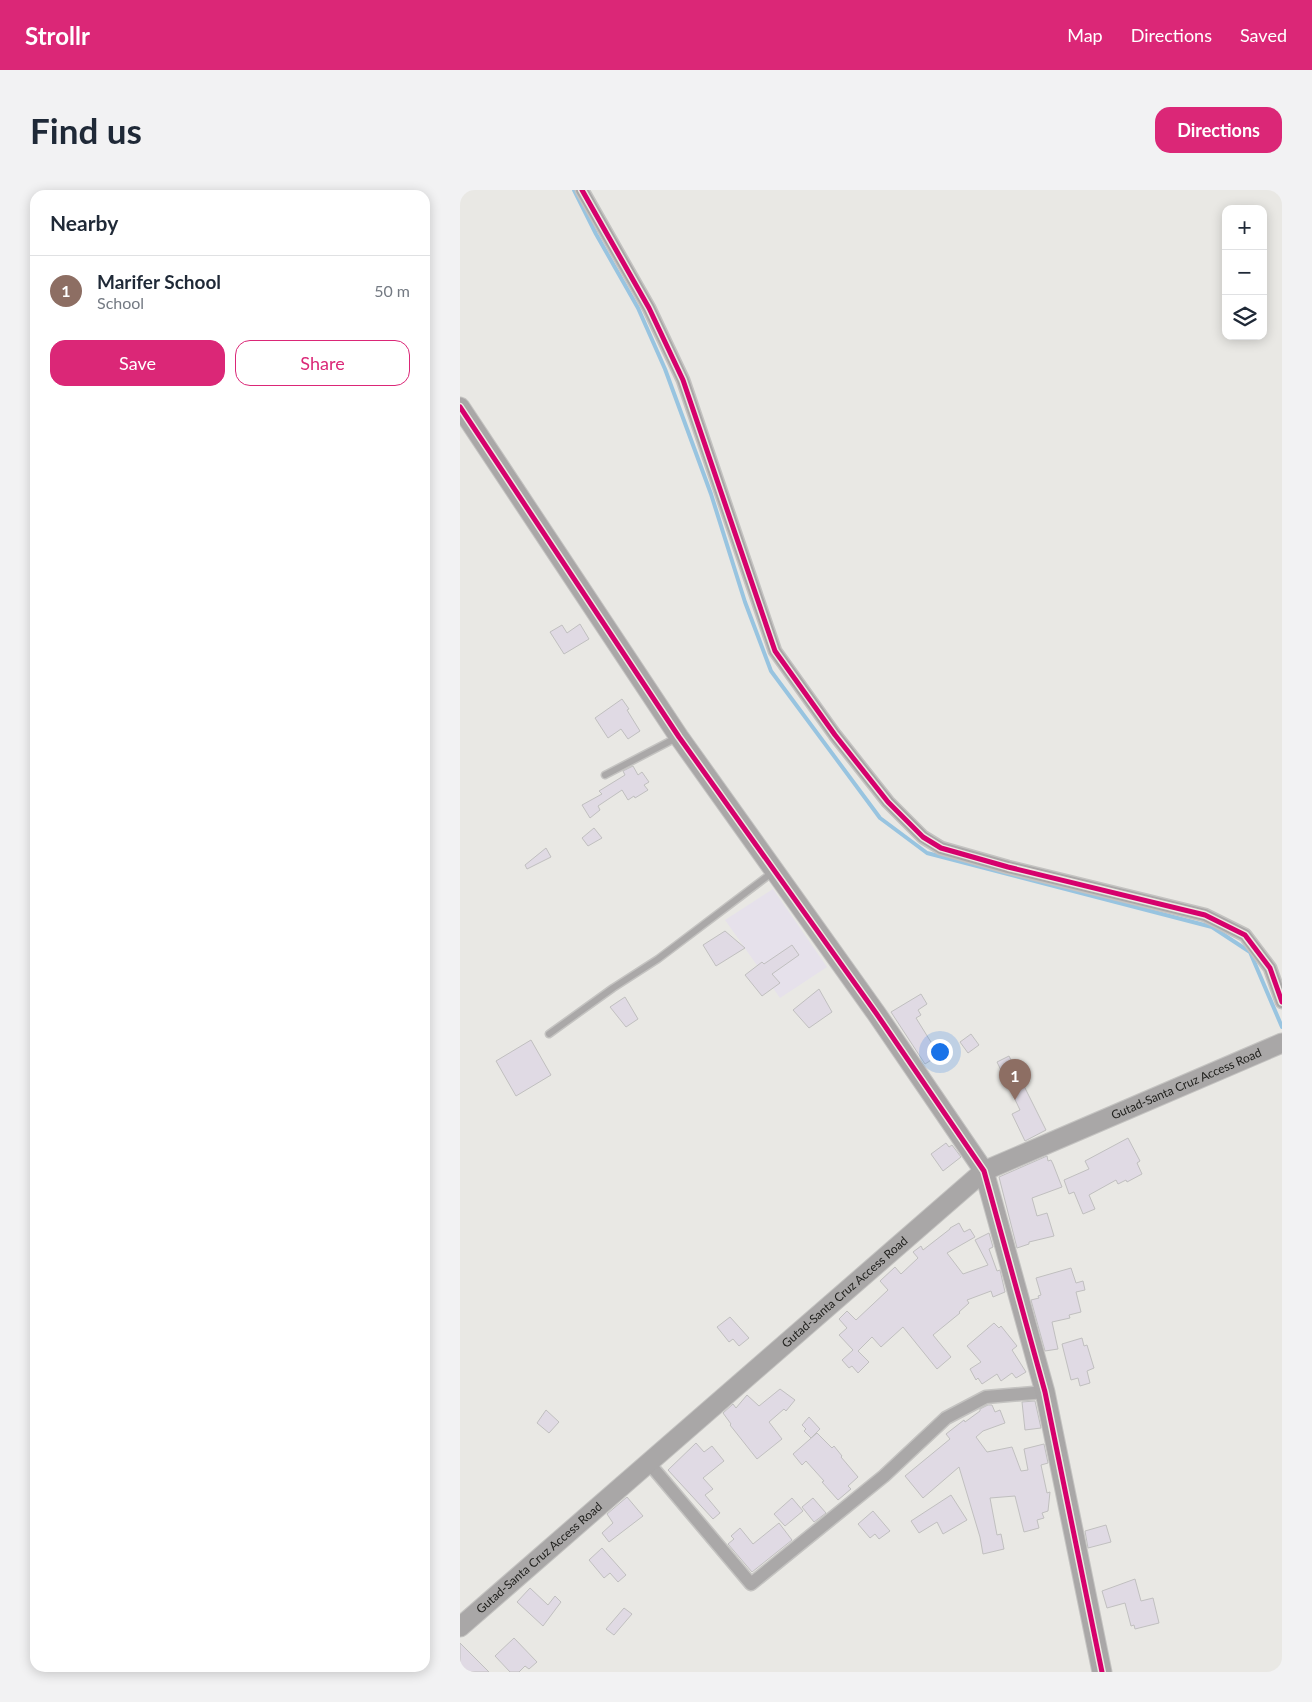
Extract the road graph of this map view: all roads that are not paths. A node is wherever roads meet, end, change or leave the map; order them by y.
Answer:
1 (582, 190) edge
2 (460, 407) edge
3 (679, 737) junction
4 (605, 774) dead end
5 (775, 871) junction
6 (1282, 1002) edge
7 (549, 1034) dead end
8 (1282, 1043) edge
9 (984, 1171) junction
10 (1045, 1392) junction
11 (648, 1462) junction
12 (460, 1627) edge
13 (1102, 1672) edge

1 - 6 street
2 - 3 street
3 - 4 lane
3 - 5 street
5 - 7 lane
5 - 9 street
8 - 9 street, Gutad-Santa Cruz Access Road
9 - 10 street
9 - 11 street, Gutad-Santa Cruz Access Road
10 - 11 street
10 - 13 street
11 - 12 street, Gutad-Santa Cruz Access Road

